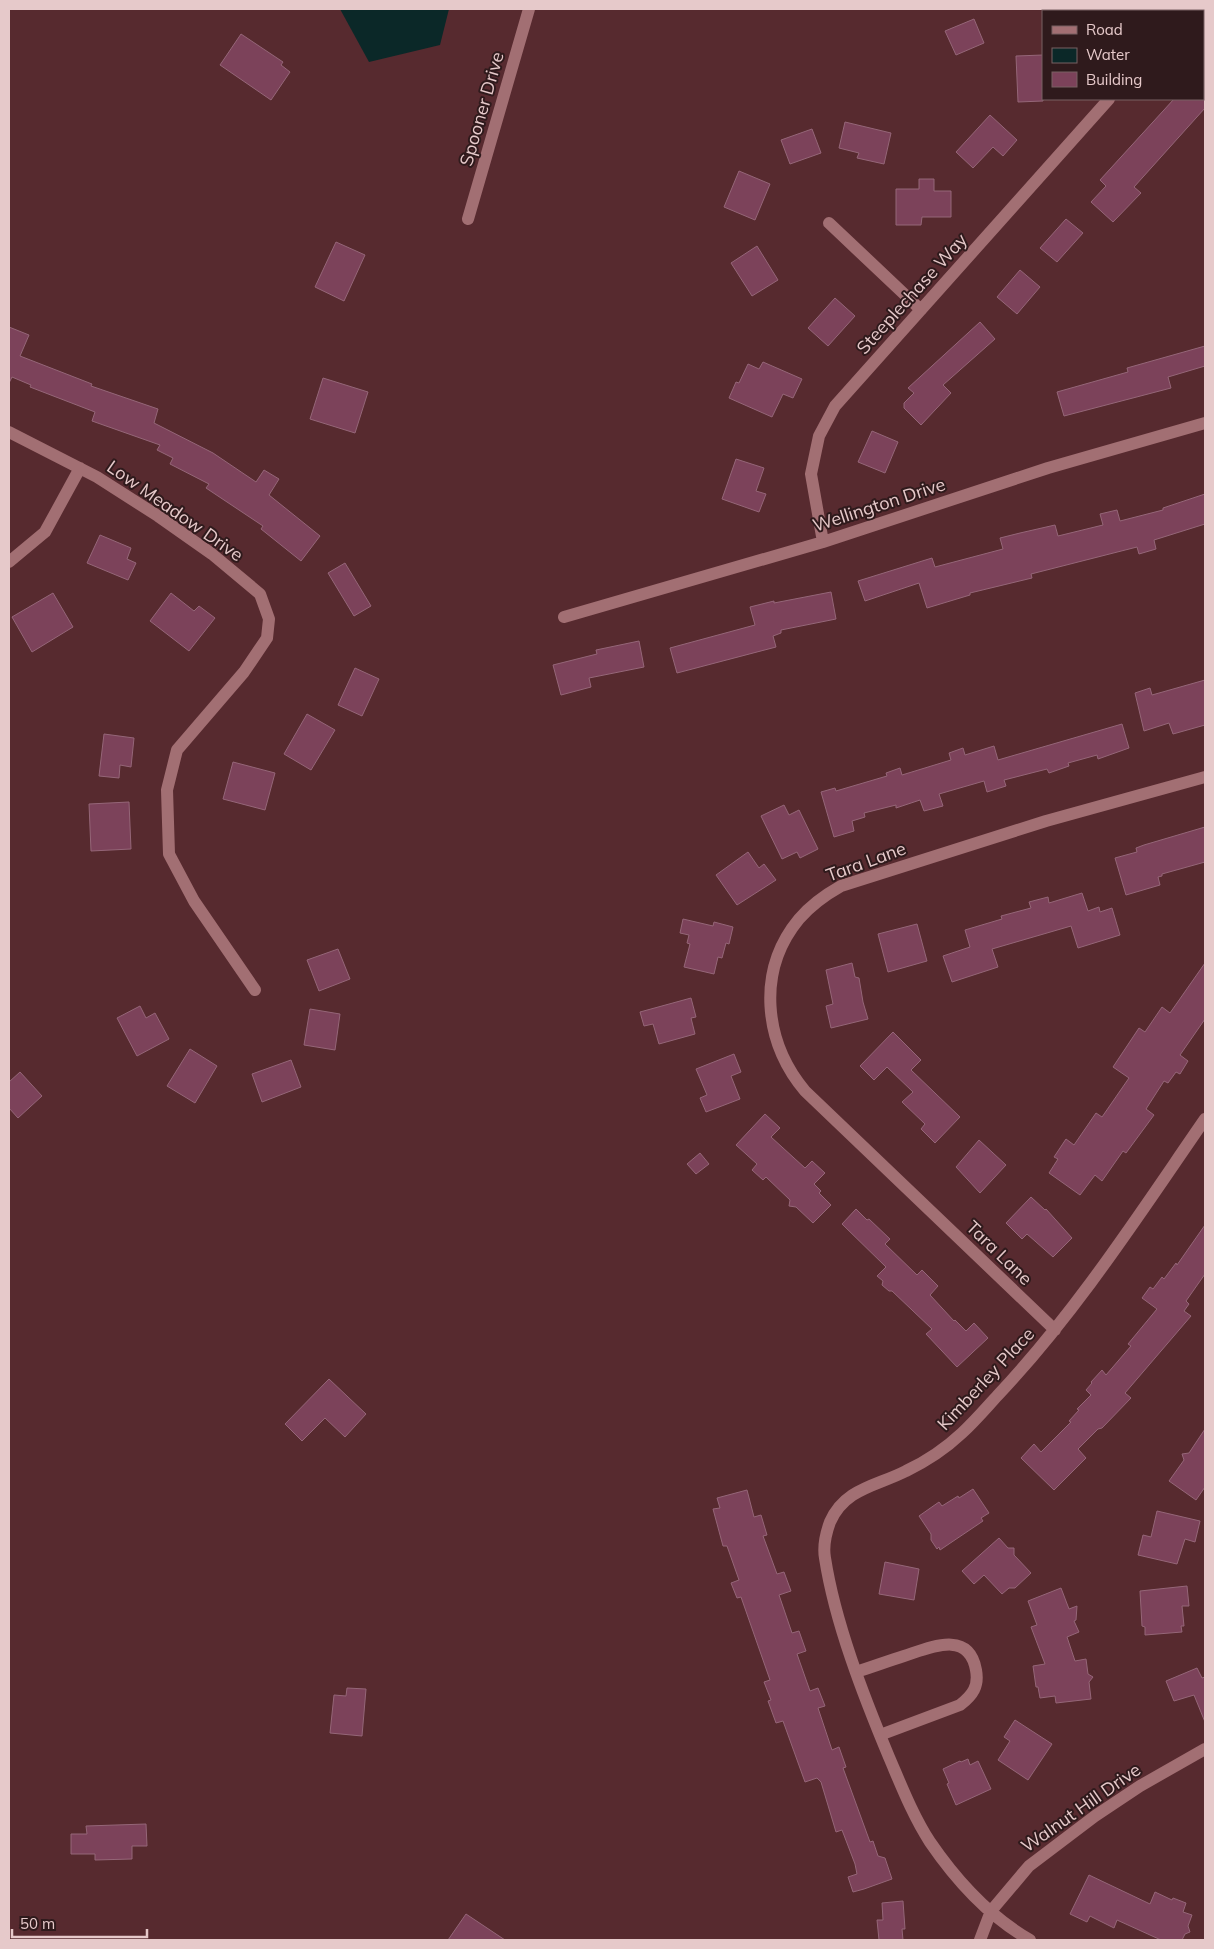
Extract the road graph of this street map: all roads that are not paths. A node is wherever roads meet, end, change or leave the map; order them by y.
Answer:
1 (529, 9) edge
2 (1107, 100) edge
3 (468, 219) dead end
4 (829, 223) dead end
5 (921, 310) junction
6 (1205, 423) edge
7 (9, 432) edge
8 (80, 468) junction
9 (823, 542) junction
10 (9, 562) edge
11 (564, 617) dead end
12 (1205, 777) edge
13 (255, 990) dead end
14 (1205, 1119) edge
15 (1055, 1330) junction
16 (856, 1672) junction
17 (880, 1735) junction
18 (1205, 1749) edge
19 (991, 1911) junction
20 (980, 1940) edge
21 (1030, 1940) edge

1 - 3 street, Spooner Drive
2 - 5 street, Steeplechase Way
4 - 5 street
5 - 9 street, Steeplechase Way
6 - 9 street, Wellington Drive
7 - 8 street, Low Meadow Drive
8 - 10 street
8 - 13 street, Low Meadow Drive
9 - 11 street, Wellington Drive
12 - 15 street, Tara Lane
14 - 15 street, Kimberley Place
15 - 16 street, Kimberley Place
16 - 17 street, Kimberley Place
16 - 17 street
17 - 19 street, Kimberley Place
18 - 19 street, Walnut Hill Drive
19 - 20 street, Walnut Hill Drive
19 - 21 street, Kimberley Place

